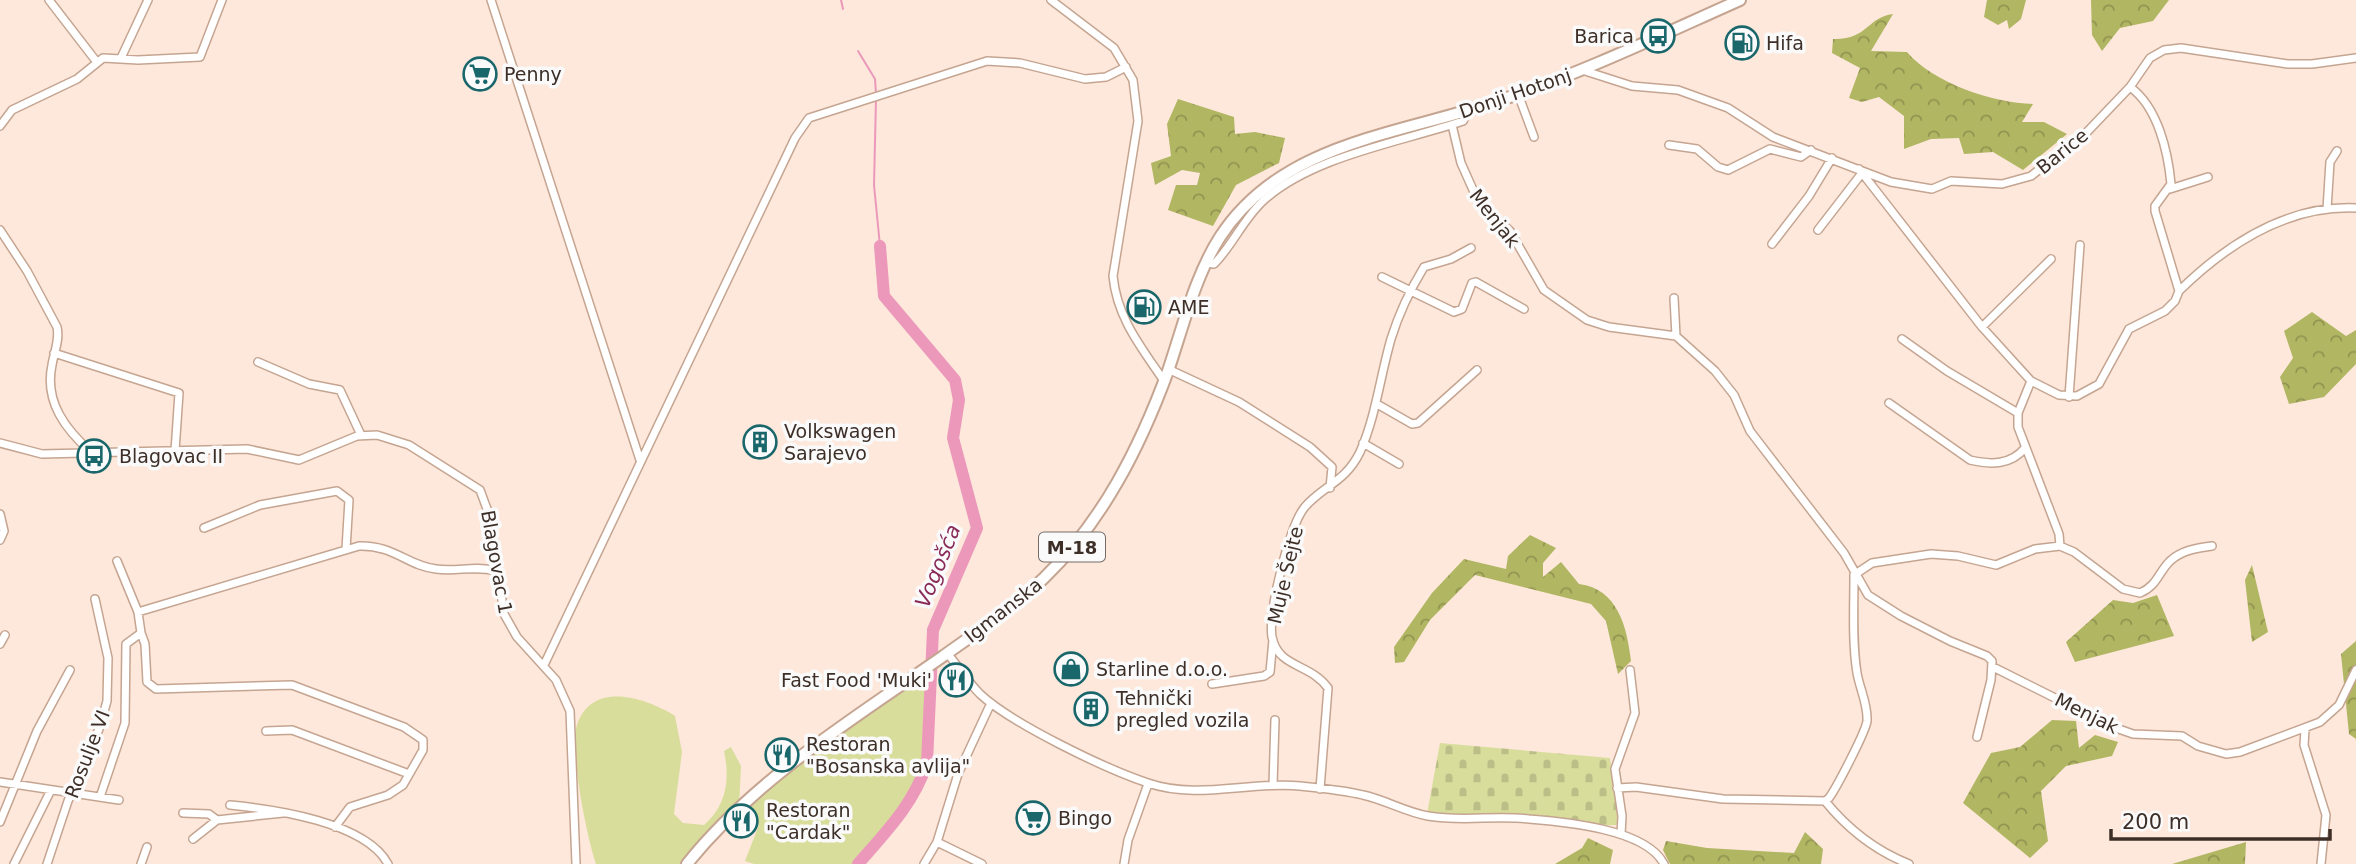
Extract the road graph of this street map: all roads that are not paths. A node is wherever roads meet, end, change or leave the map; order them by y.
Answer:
1 (50, 0) edge
2 (148, 0) edge
3 (222, 0) edge
4 (491, 0) edge
5 (1051, 0) edge
6 (1740, 0) edge
7 (1718, 4) edge
8 (121, 58) junction
9 (2356, 58) edge
10 (96, 61) junction
11 (1126, 67) junction
12 (1582, 70) junction
13 (2130, 87) junction
14 (1518, 94) junction
15 (1469, 110) junction
16 (1452, 125) junction
17 (0, 127) edge
18 (1534, 136) dead end
19 (1669, 145) dead end
20 (1811, 150) junction
21 (2337, 152) dead end
22 (1832, 158) junction
23 (1860, 171) junction
24 (1285, 172) joint
25 (2208, 177) dead end
26 (2170, 189) junction
27 (2356, 208) edge
28 (2327, 209) junction
29 (0, 230) edge
30 (1818, 230) dead end
31 (1772, 244) dead end
32 (2080, 245) dead end
33 (1471, 248) dead end
34 (2050, 259) dead end
35 (1207, 263) junction
36 (1382, 277) dead end
37 (1410, 290) junction
38 (2179, 291) junction
39 (1674, 298) dead end
40 (1524, 309) dead end
41 (1982, 327) junction
42 (1676, 336) junction
43 (1902, 339) dead end
44 (54, 353) junction
45 (258, 362) dead end
46 (1168, 369) junction
47 (1477, 370) dead end
48 (1164, 381) junction
49 (2031, 381) junction
50 (2069, 397) junction
51 (1889, 402) dead end
52 (1377, 404) junction
53 (2018, 413) junction
54 (360, 435) junction
55 (0, 443) edge
56 (1363, 443) junction
57 (2025, 448) junction
58 (175, 451) junction
59 (93, 454) junction
60 (640, 461) junction
61 (1399, 464) dead end
62 (1330, 489) junction
63 (0, 514) edge
64 (204, 528) dead end
65 (0, 540) edge
66 (2060, 546) junction
67 (2212, 546) dead end
68 (346, 549) junction
69 (117, 561) dead end
70 (496, 571) junction
71 (1854, 575) junction
72 (95, 600) dead end
73 (138, 612) junction
74 (141, 633) junction
75 (5, 635) dead end
76 (1273, 640) junction
77 (0, 644) edge
78 (947, 653) junction
79 (544, 665) junction
80 (1993, 667) junction
81 (70, 670) dead end
82 (1630, 670) dead end
83 (2356, 670) edge
84 (1212, 684) dead end
85 (991, 703) junction
86 (1275, 720) dead end
87 (2305, 730) junction
88 (266, 731) dead end
89 (1977, 737) dead end
90 (409, 774) junction
91 (0, 782) edge
92 (1148, 783) junction
93 (13, 784) junction
94 (1273, 785) junction
95 (1617, 788) junction
96 (1320, 789) junction
97 (51, 790) junction
98 (72, 792) junction
99 (100, 797) junction
100 (120, 800) dead end
101 (1825, 801) junction
102 (230, 805) dead end
103 (183, 813) dead end
104 (286, 813) junction
105 (217, 820) junction
106 (0, 822) edge
107 (335, 827) junction
108 (1621, 834) junction
109 (193, 839) dead end
110 (937, 842) junction
111 (147, 847) dead end
112 (1898, 862) edge
113 (14, 864) edge
114 (47, 864) edge
115 (141, 864) edge
116 (388, 864) edge
117 (576, 864) edge
118 (687, 864) edge
119 (925, 864) edge
120 (982, 864) edge
121 (1124, 864) edge
122 (1664, 864) edge
123 (1909, 864) edge
124 (2321, 864) edge

1 - 10 street
2 - 8 street
3 - 8 street
4 - 60 street
5 - 11 street
6 - 7 main road, Donji Hotonj / M-18
7 - 12 main road, Donji Hotonj / M-18
8 - 10 street
9 - 13 street, Barice
10 - 17 street
11 - 48 street
11 - 60 street
12 - 14 main road, Donji Hotonj / M-18
12 - 20 street, Barice
13 - 23 street, Barice
13 - 26 street
14 - 15 main road, Donji Hotonj / M-18
14 - 18 street
15 - 16 street
15 - 24 main road, Donji Hotonj / M-18
16 - 35 street
16 - 42 street, Menjak
19 - 20 street, Barice
20 - 22 street, Barice
21 - 28 street
22 - 23 street, Barice
22 - 31 street
23 - 30 street
23 - 41 street, Barice
24 - 35 main road, Igmanska / M-18
25 - 26 street
26 - 38 street
27 - 28 street
28 - 38 street
29 - 44 street
32 - 50 street
33 - 37 street, Muje Šejte
34 - 41 street
35 - 46 main road, Igmanska / M-18
36 - 37 street
37 - 40 street
37 - 52 street, Muje Šejte
38 - 50 street
39 - 42 street
41 - 49 street, Barice
42 - 71 street, Menjak
43 - 53 street
44 - 58 street
44 - 59 street
45 - 54 street
46 - 48 main road, Igmanska / M-18
46 - 62 street
47 - 52 street
48 - 78 main road, Igmanska / M-18
49 - 50 street, Barice
49 - 53 street
51 - 57 street
52 - 56 street, Muje Šejte
53 - 57 street
54 - 58 street
54 - 70 street, Blagovac 1
55 - 59 street
56 - 61 street
56 - 62 street, Muje Šejte
57 - 66 street
58 - 59 street
60 - 79 street
62 - 76 street, Muje Šejte
63 - 65 street
64 - 68 street
66 - 67 street
66 - 71 street
68 - 70 street
68 - 73 street
69 - 73 street
70 - 79 street, Blagovac 1
71 - 80 street, Menjak
71 - 101 street, Menjak
72 - 98 street, Rosulje VI
73 - 74 street
74 - 90 street
74 - 99 street
75 - 77 street
76 - 84 street
76 - 96 street, Muje Šejte
78 - 85 street
78 - 118 main road, Igmanska / M-18
79 - 117 street, Blagovac 1
80 - 87 street, Menjak
80 - 89 street
81 - 93 street
82 - 95 street
83 - 87 street, Menjak
85 - 92 street
85 - 110 street
86 - 94 street
87 - 124 street
88 - 90 street
90 - 107 street
91 - 93 street
92 - 94 street
92 - 121 street
93 - 97 street
93 - 106 street
94 - 96 street
95 - 101 street
95 - 108 street
96 - 108 street
97 - 98 street
97 - 113 street
98 - 99 street
98 - 114 street, Rosulje VI
99 - 100 street
101 - 112 street
102 - 104 street
103 - 105 street
104 - 105 street
104 - 107 street
105 - 109 street
107 - 116 street
108 - 122 street
110 - 119 street
110 - 120 street
111 - 115 street
112 - 123 street

